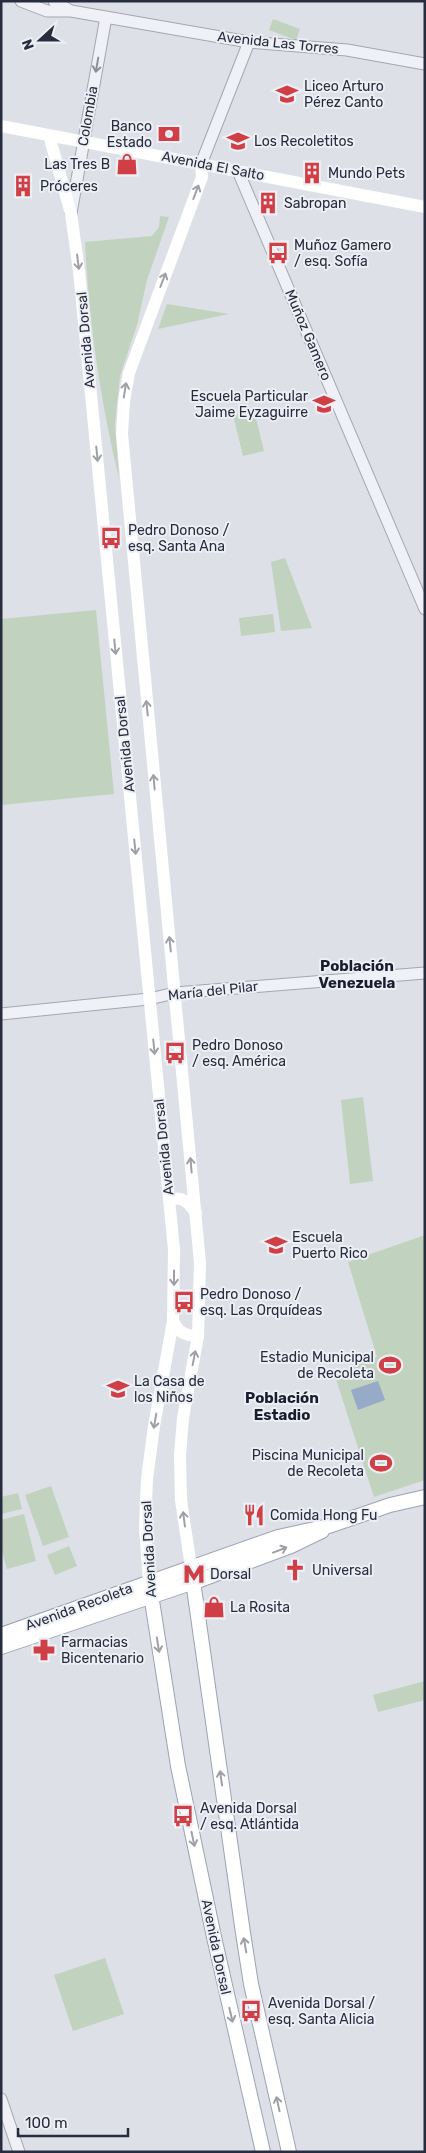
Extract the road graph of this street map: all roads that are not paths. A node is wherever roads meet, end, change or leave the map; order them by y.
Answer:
1 (54, 1) edge
2 (27, 2) edge
3 (71, 11) junction
4 (106, 18) junction
5 (248, 42) junction
6 (425, 64) edge
7 (1, 126) edge
8 (50, 135) junction
9 (84, 141) junction
10 (201, 164) junction
11 (238, 171) junction
12 (425, 207) edge
13 (71, 214) junction
14 (425, 609) edge
15 (425, 973) edge
16 (174, 993) junction
17 (149, 999) junction
18 (1, 1014) edge
19 (169, 1200) junction
20 (196, 1213) junction
21 (173, 1321) junction
22 (198, 1336) junction
23 (425, 1488) edge
24 (425, 1497) edge
25 (390, 1505) junction
26 (329, 1526) junction
27 (243, 1550) junction
28 (191, 1567) junction
29 (234, 1567) junction
30 (149, 1582) junction
31 (193, 1582) junction
32 (151, 1596) junction
33 (1, 1635) edge
34 (1, 1648) edge
35 (1, 2099) edge
36 (19, 2152) edge
37 (263, 2152) edge
38 (288, 2152) edge

1 - 3 street, Avenida Las Torres
2 - 3 street, Avenida Las Torres
3 - 4 street, Avenida Las Torres
4 - 5 street, Avenida Las Torres
4 -> 9 street, Colombia
5 - 6 street, Avenida Las Torres
5 - 10 street
7 - 8 main road, Avenida El Salto
8 - 9 main road, Avenida El Salto
8 - 13 main road, Avenida Dorsal
9 - 10 main road, Avenida El Salto
9 - 13 street, Colombia
10 - 11 main road, Avenida El Salto
16 -> 10 main road, Avenida Dorsal
11 - 12 main road, Avenida El Salto
11 - 14 street, Muñoz Gamero
13 -> 17 main road, Avenida Dorsal
15 - 16 street, María del Pilar
16 - 17 street, María del Pilar
20 -> 16 main road, Avenida Dorsal
17 - 18 street, María del Pilar
17 -> 19 main road, Avenida Dorsal
19 - 20 main road
19 -> 21 main road, Avenida Dorsal
20 - 22 main road, Avenida Dorsal
21 - 22 main road
21 -> 30 main road, Avenida Dorsal
28 -> 22 main road, Avenida Dorsal
23 - 25 main road, Avenida Recoleta
24 - 25 main road, Avenida Recoleta
25 - 26 main road, Avenida Recoleta
26 - 27 main road, Avenida Recoleta
29 -> 26 main road, Avenida Recoleta
27 - 28 main road, Avenida Recoleta
27 - 29 main road
28 - 30 main road, Avenida Recoleta
28 - 31 main road, Avenida Dorsal
29 - 31 main road, Avenida Recoleta
30 - 32 main road, Avenida Dorsal
30 - 33 main road, Avenida Recoleta
31 - 32 main road, Avenida Recoleta
38 -> 31 main road, Avenida Dorsal
32 - 34 main road, Avenida Recoleta
32 -> 37 main road, Avenida Dorsal
35 - 36 street

